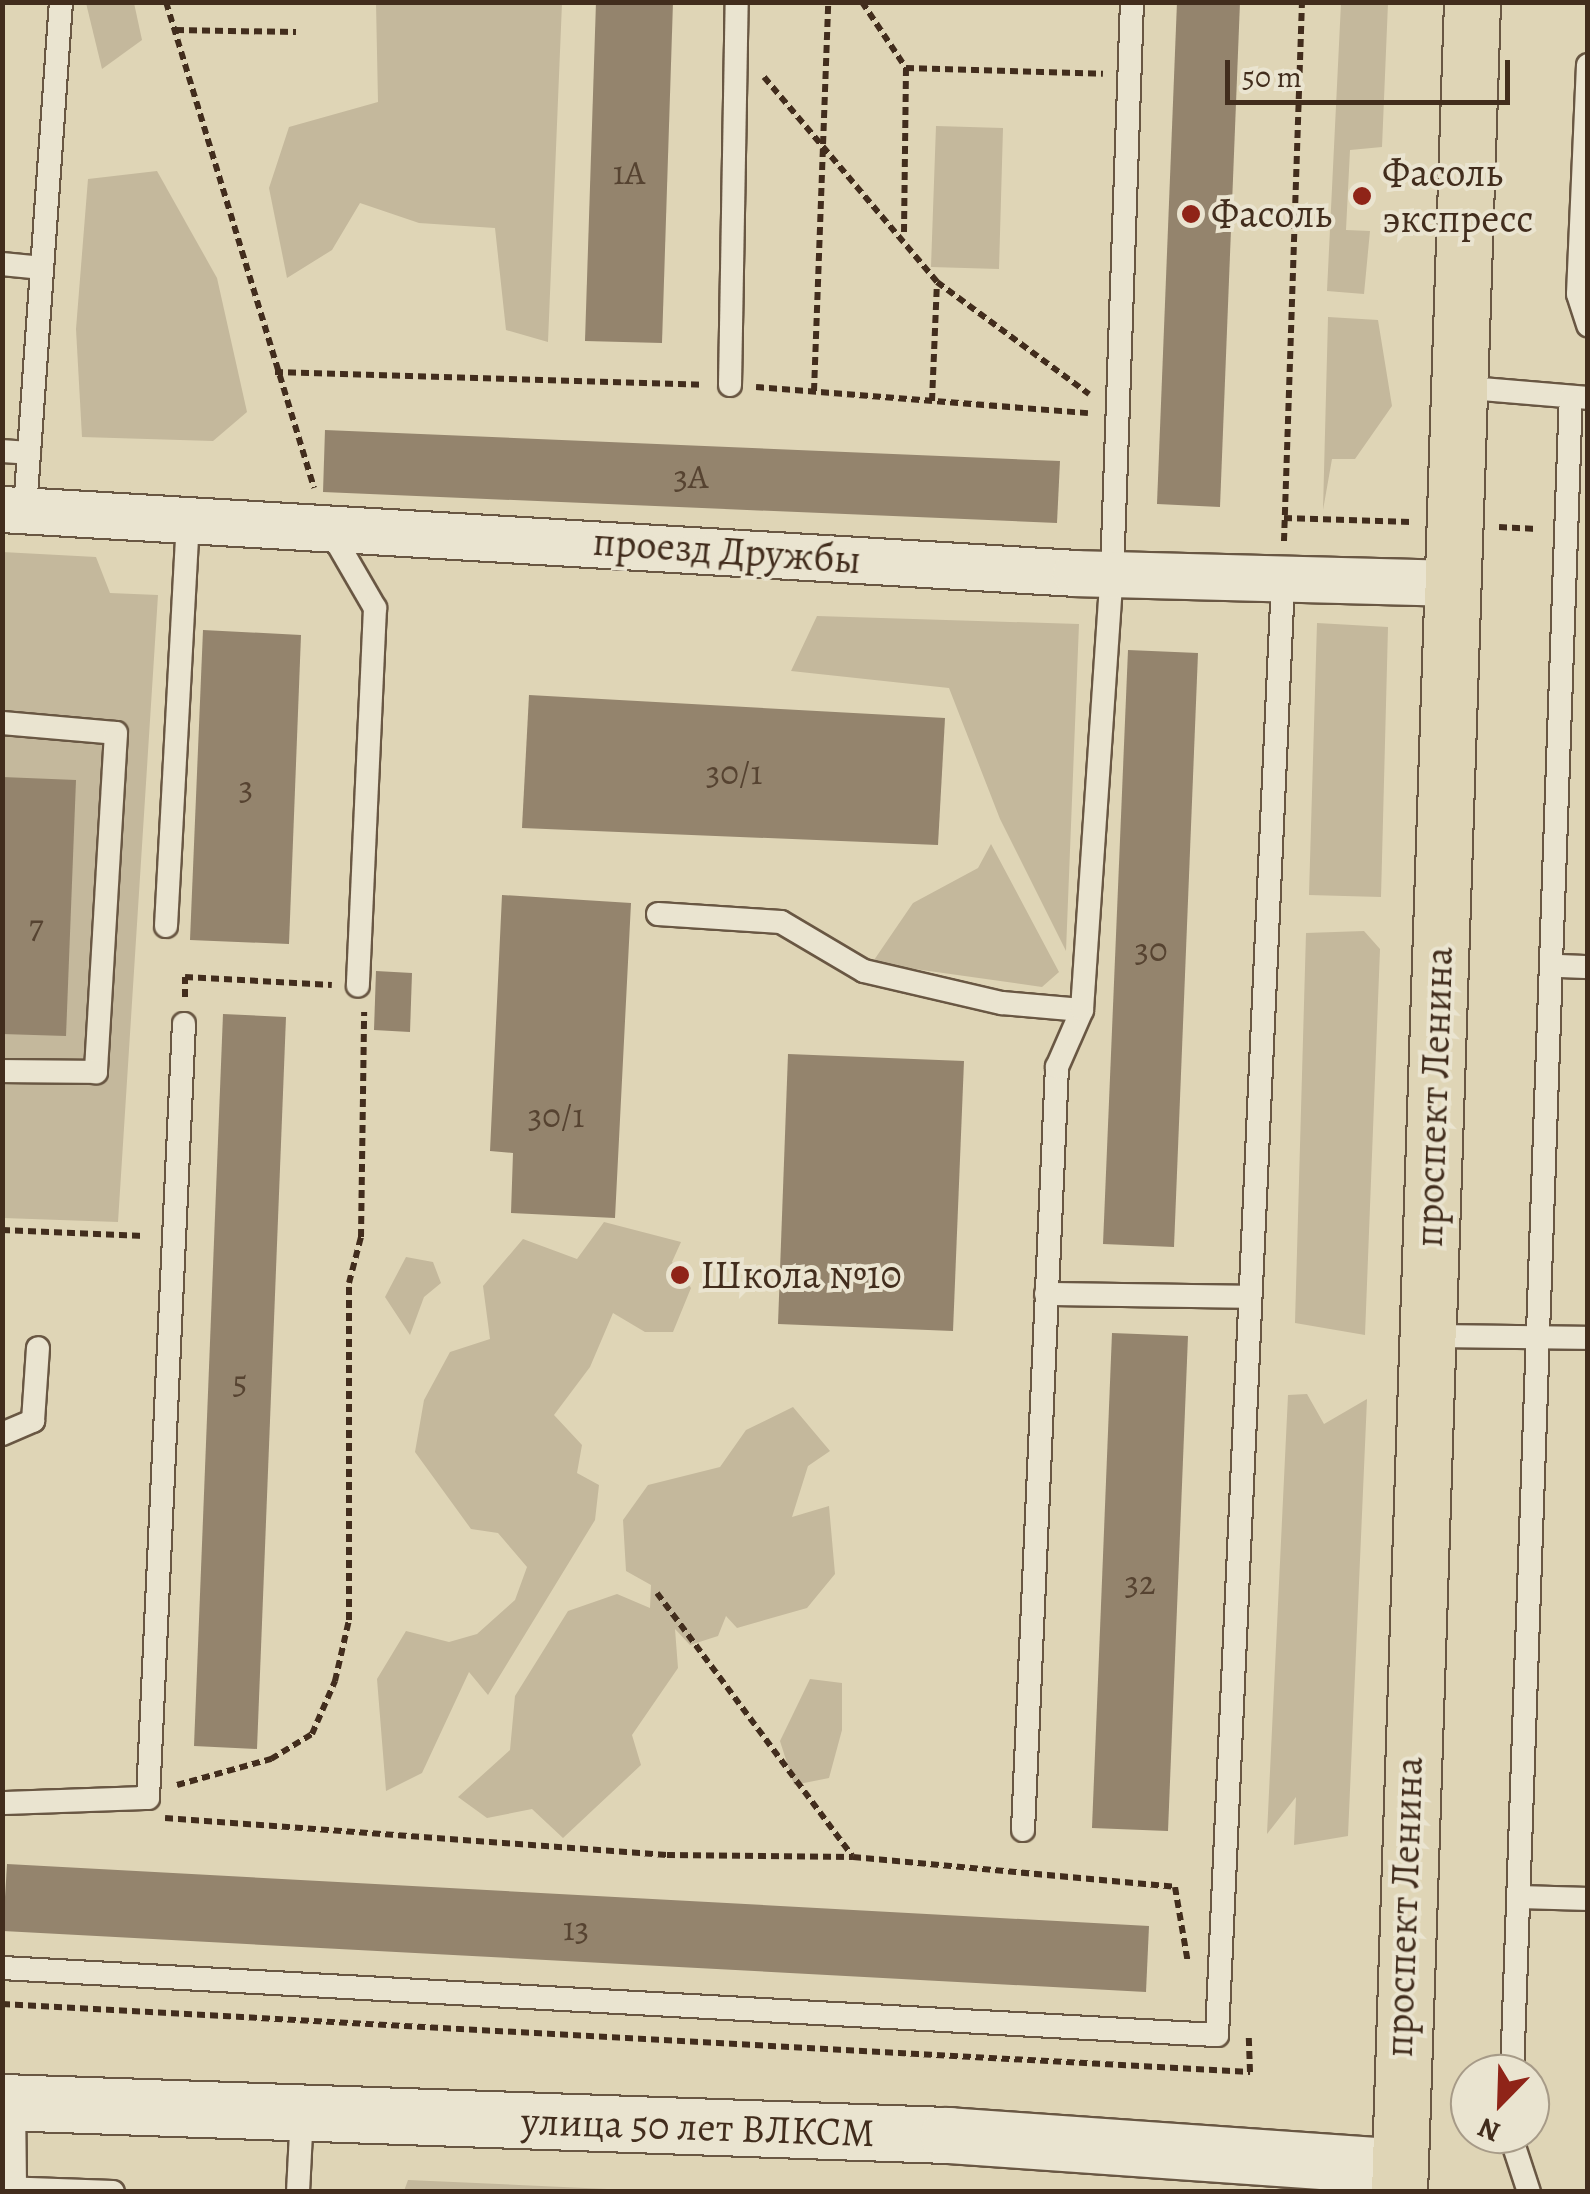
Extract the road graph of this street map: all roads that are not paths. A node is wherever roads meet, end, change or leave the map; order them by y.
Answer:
1 (62, 2) edge
2 (737, 2) edge
3 (1132, 2) edge
4 (1472, 2) edge
5 (1588, 65) edge
6 (2, 264) edge
7 (42, 268) junction
8 (1588, 326) edge
9 (730, 386) dead end
10 (1457, 388) junction
11 (1579, 398) edge
12 (2, 451) edge
13 (29, 453) junction
14 (14, 509) edge
15 (188, 522) junction
16 (328, 527) junction
17 (1112, 574) junction
18 (1282, 578) junction
19 (1452, 583) junction
20 (2, 723) edge
21 (658, 914) dead end
22 (166, 926) dead end
23 (1558, 966) junction
24 (1588, 967) edge
25 (358, 986) road end
26 (1082, 1010) junction
27 (184, 1024) road end
28 (2, 1071) edge
29 (1046, 1294) junction
30 (1250, 1296) junction
31 (1426, 1336) junction
32 (1542, 1337) junction
33 (1588, 1338) edge
34 (38, 1348) dead end
35 (2, 1434) edge
36 (2, 1803) edge
37 (1023, 1830) dead end
38 (1521, 1897) junction
39 (1588, 1899) edge
40 (2, 1968) edge
41 (1513, 2054) edge
42 (8, 2102) edge
43 (302, 2114) junction
44 (1517, 2154) edge
45 (1396, 2179) edge
46 (9, 2188) edge
47 (113, 2192) edge
48 (298, 2192) edge
49 (1529, 2192) edge

1 - 7 lane
2 - 9 lane
3 - 17 lane
4 - 10 main road, проспект Ленина
5 - 8 lane
6 - 7 lane
7 - 13 lane
10 - 11 lane
10 - 19 main road, проспект Ленина
11 - 23 lane
12 - 13 lane
13 - 14 lane
14 - 15 street, проезд Дружбы
15 - 16 street, проезд Дружбы
15 - 22 lane
16 - 17 street, проезд Дружбы
16 - 25 lane
17 - 18 street, проезд Дружбы
17 - 26 lane
18 - 19 street, проезд Дружбы
18 - 30 lane
19 - 31 main road, проспект Ленина
20 - 28 lane
21 - 26 lane
23 - 24 lane
23 - 32 lane
26 - 29 lane
27 - 36 lane
29 - 30 lane
29 - 37 lane
30 - 40 lane
31 - 32 lane
31 - 45 main road, проспект Ленина
32 - 33 lane
32 - 38 lane
34 - 35 lane
38 - 39 lane
38 - 41 lane
42 - 43 main road, улица 50 лет ВЛКСМ
42 - 46 lane
43 - 45 main road, улица 50 лет ВЛКСМ
43 - 48 lane
44 - 49 lane
46 - 47 lane

